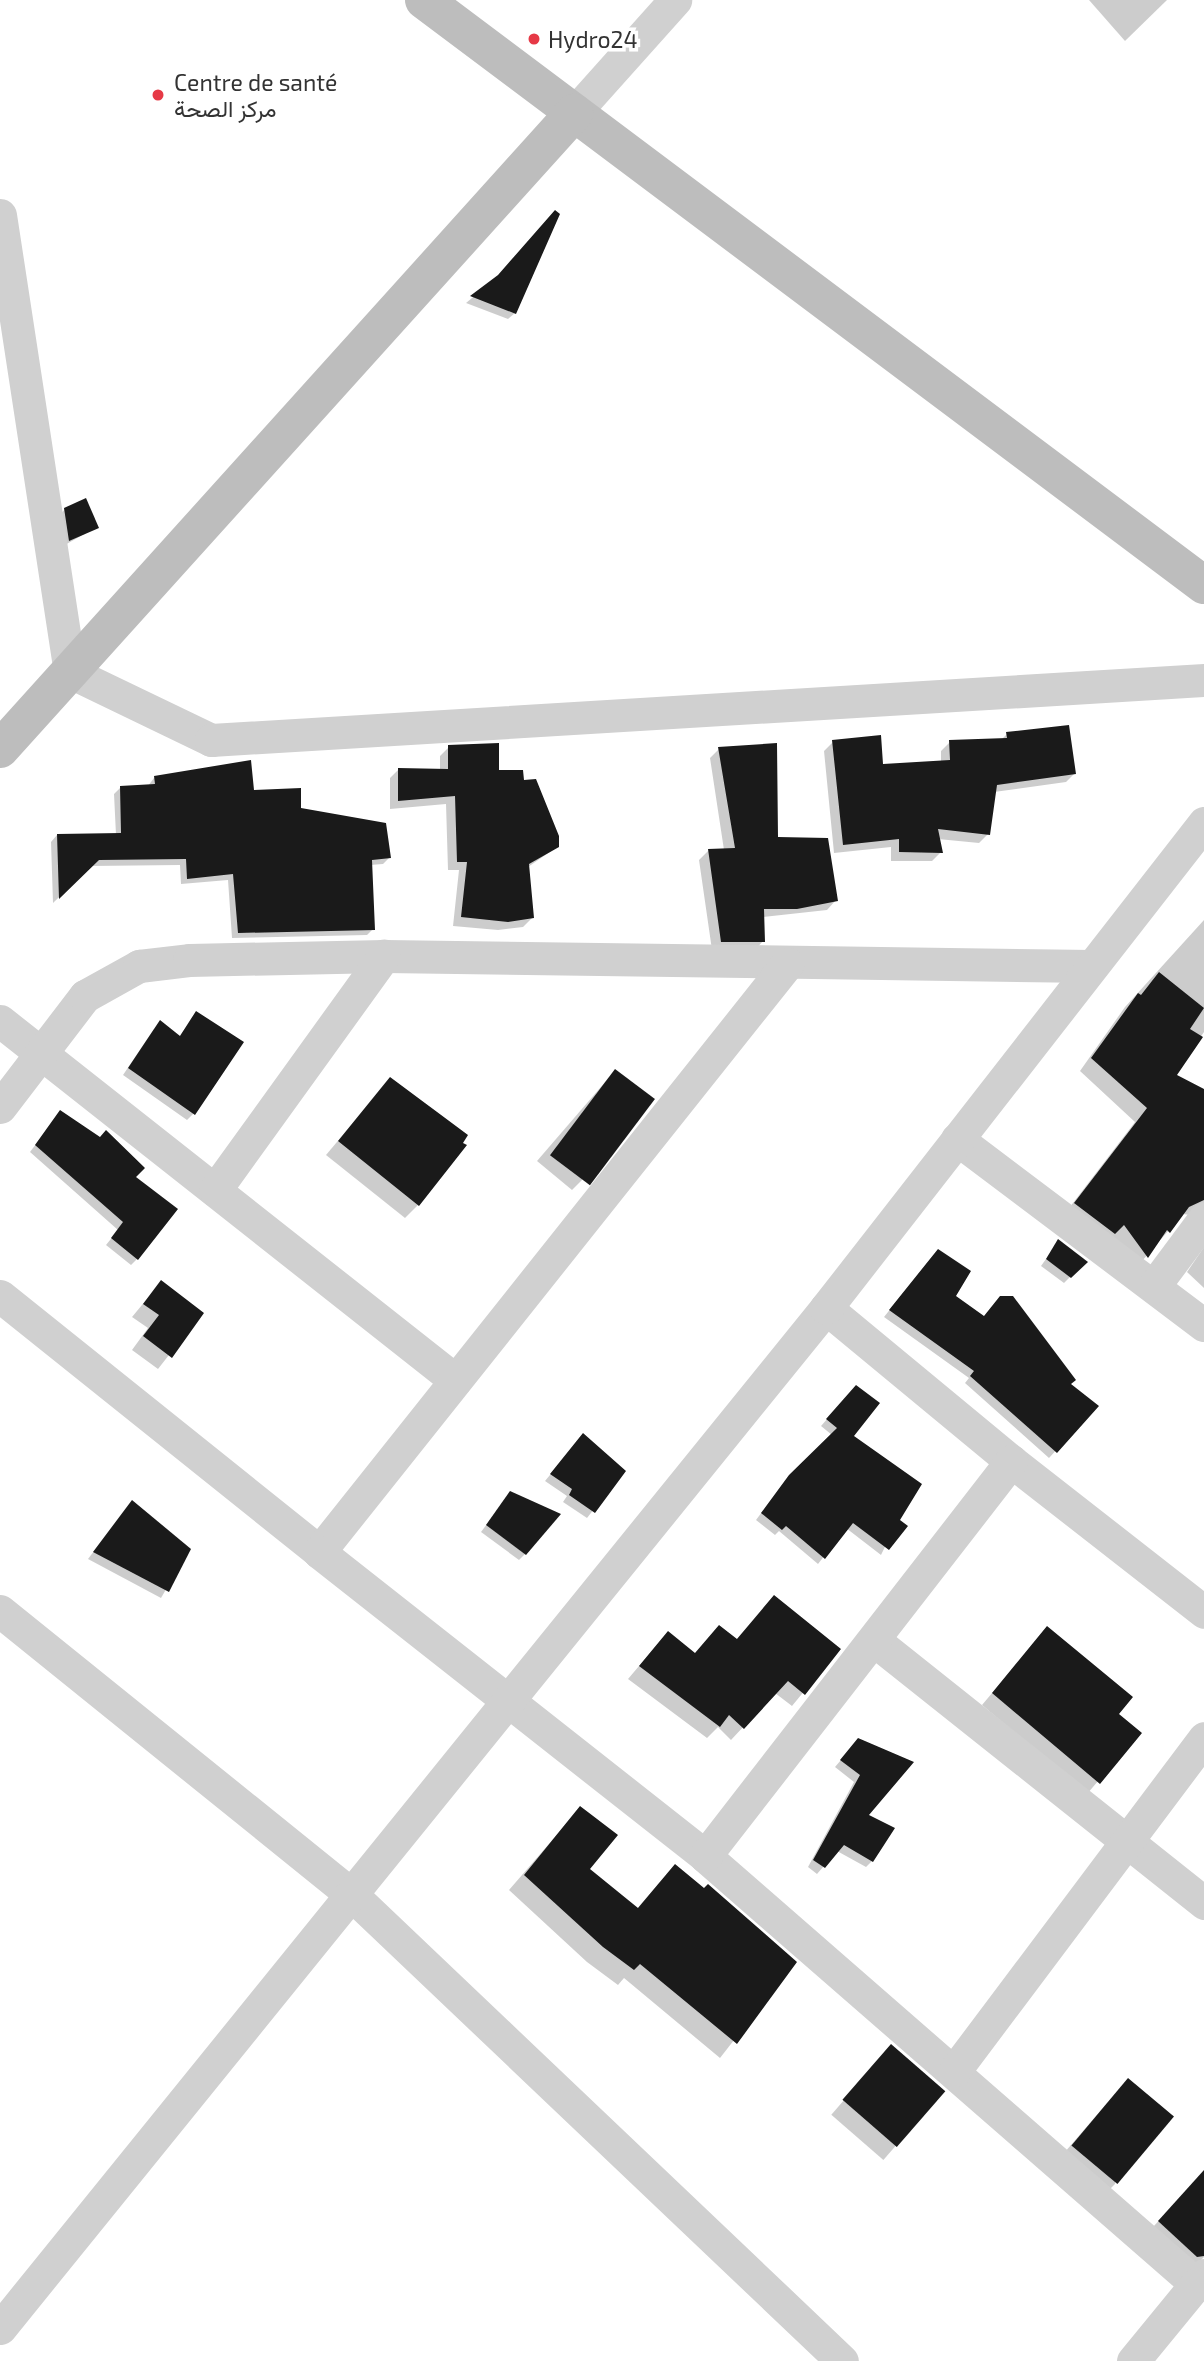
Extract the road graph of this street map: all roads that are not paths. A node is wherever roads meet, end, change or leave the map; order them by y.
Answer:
1 (424, 0) edge
2 (675, 0) edge
3 (574, 113) junction
4 (0, 215) edge
5 (1204, 585) edge
6 (71, 671) junction
7 (1204, 680) edge
8 (0, 749) edge
9 (1204, 823) edge
10 (384, 956) junction
11 (787, 964) junction
12 (1093, 966) junction
13 (0, 1021) edge
14 (41, 1053) junction
15 (0, 1107) edge
16 (957, 1139) junction
17 (215, 1190) junction
18 (1204, 1219) edge
19 (1154, 1286) junction
20 (0, 1296) edge
21 (826, 1308) junction
22 (1204, 1325) edge
23 (455, 1380) junction
24 (1011, 1461) junction
25 (319, 1552) junction
26 (1199, 1598) edge
27 (0, 1611) edge
28 (875, 1642) junction
29 (509, 1700) junction
30 (1204, 1738) edge
31 (1129, 1841) junction
32 (705, 1856) junction
33 (352, 1895) junction
34 (1204, 1903) edge
35 (955, 2070) junction
36 (1200, 2280) edge
37 (0, 2328) edge
38 (842, 2361) edge
39 (1133, 2361) edge

1 - 3 street
2 - 3 street
3 - 5 street
3 - 6 street
4 - 6 street
6 - 7 street
6 - 8 street
9 - 12 street
10 - 11 street
10 - 14 street
10 - 17 street
11 - 12 street
11 - 23 street
12 - 16 street
13 - 14 street
14 - 15 street
14 - 17 street
16 - 19 street
16 - 21 street
17 - 23 street
18 - 19 street
19 - 22 street
20 - 25 street
21 - 24 street
21 - 29 street
23 - 25 street
24 - 26 street
24 - 28 street
25 - 29 street
27 - 33 street
28 - 31 street
28 - 32 street
29 - 32 street
29 - 33 street
30 - 31 street
31 - 34 street
31 - 35 street
32 - 35 street
33 - 37 street
33 - 38 street
35 - 36 street
36 - 39 street

